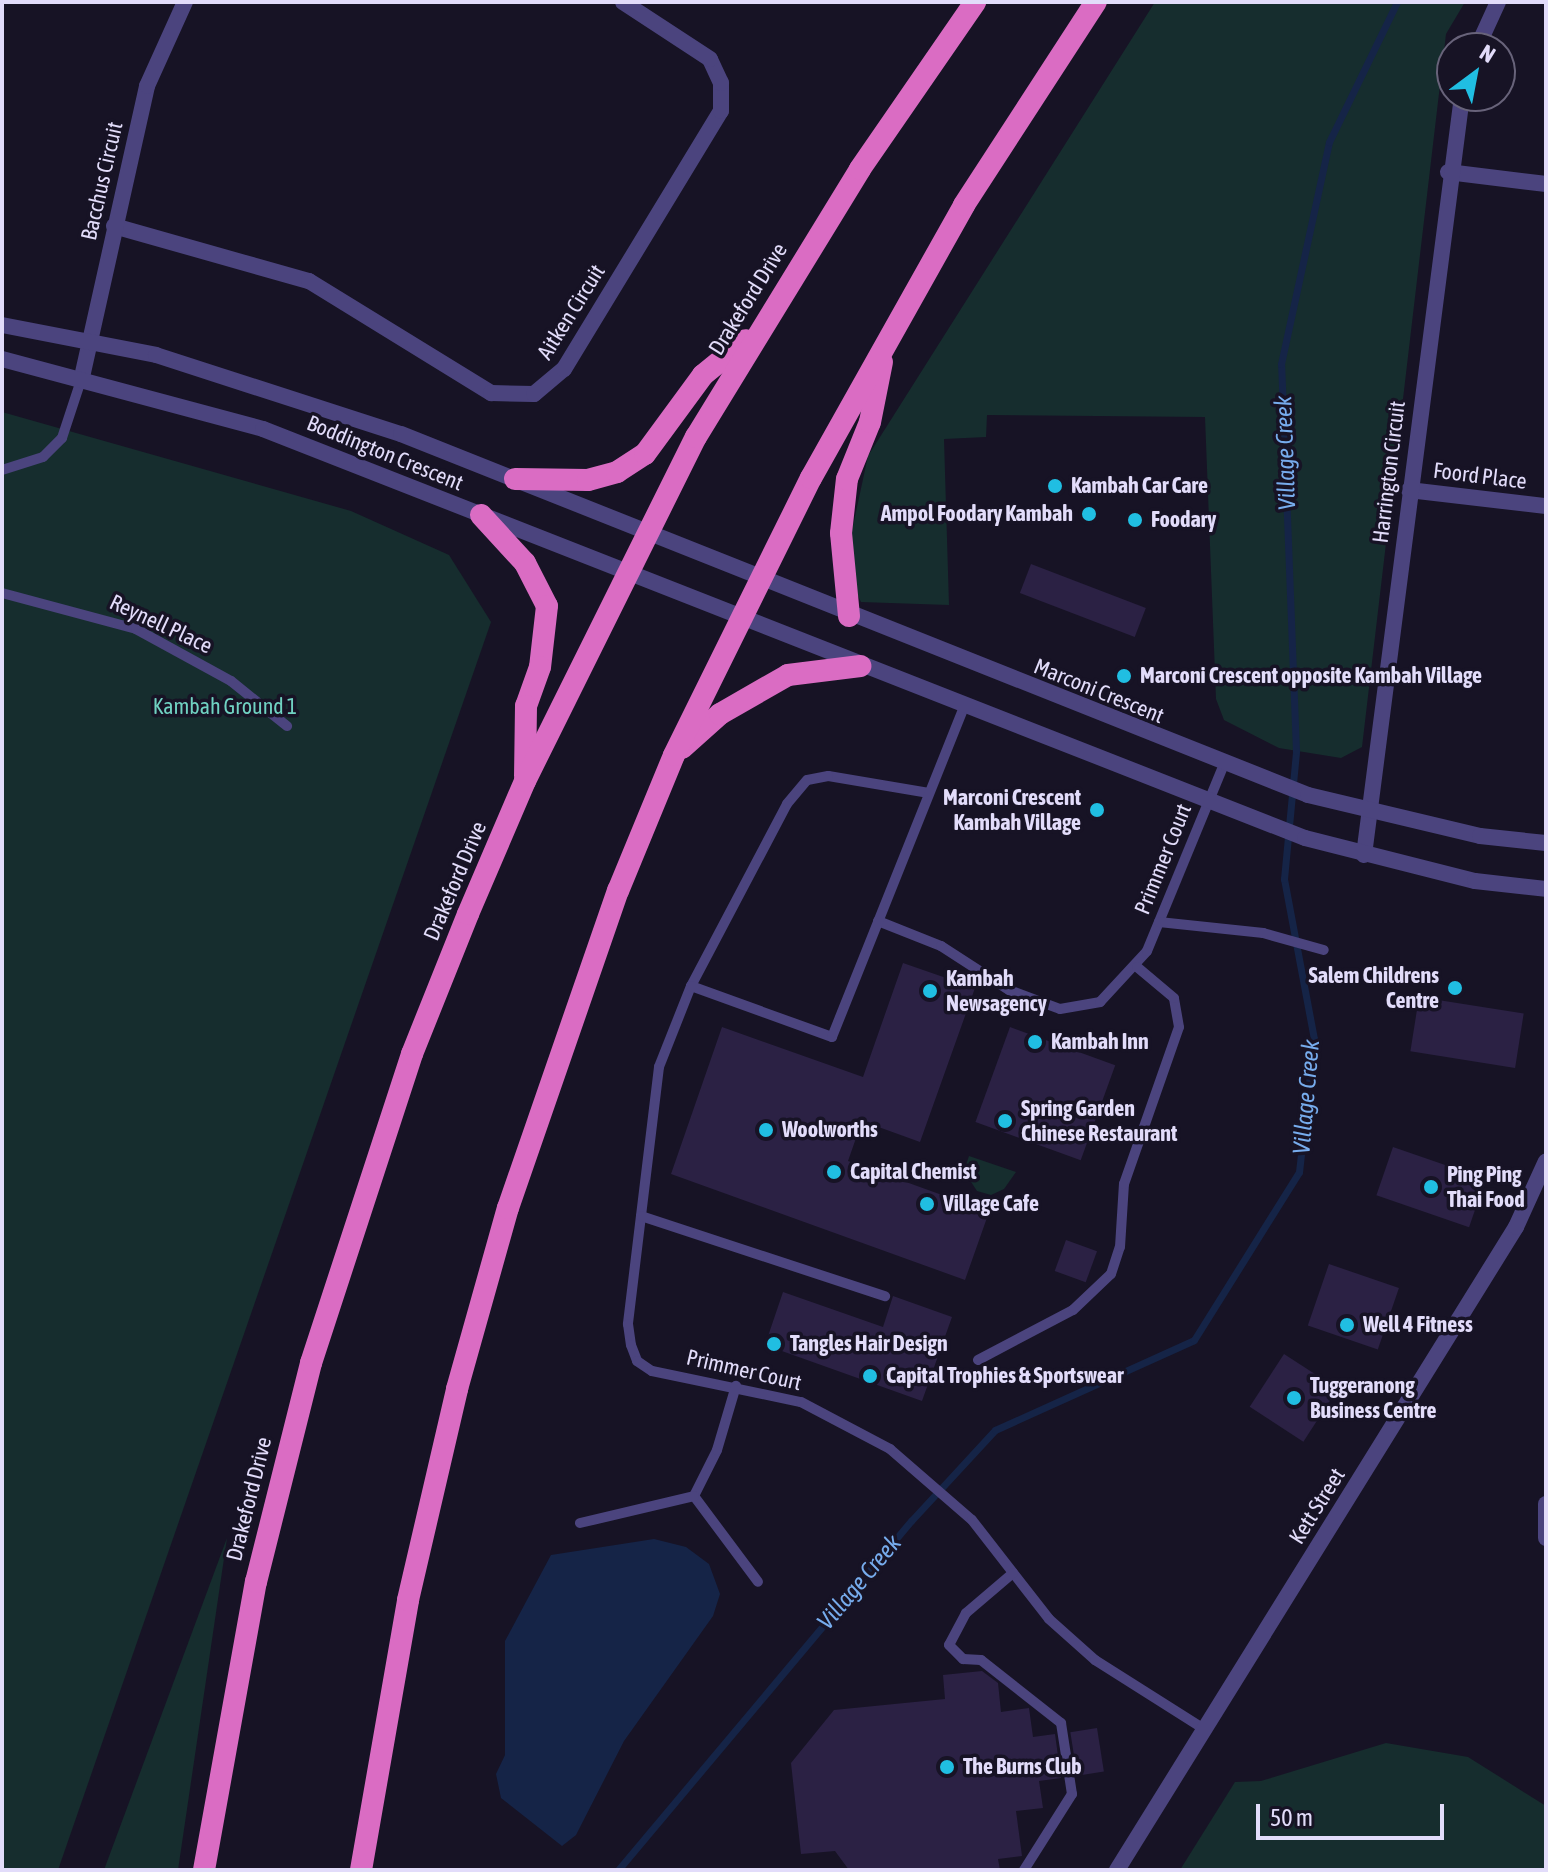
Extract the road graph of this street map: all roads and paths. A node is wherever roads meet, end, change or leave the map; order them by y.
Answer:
1 (185, 2) edge
2 (623, 2) edge
3 (1096, 2) edge
4 (1498, 2) edge
5 (972, 6) edge
6 (1484, 32) edge
7 (1459, 112) edge
8 (1448, 172) junction
9 (1546, 184) edge
10 (114, 226) junction
11 (2, 325) edge
12 (756, 332) junction
13 (90, 340) junction
14 (886, 341) junction
15 (2, 359) edge
16 (82, 377) junction
17 (2, 470) edge
18 (515, 479) junction
19 (1409, 490) junction
20 (1546, 506) edge
21 (481, 515) junction
22 (650, 532) junction
23 (628, 576) junction
24 (761, 577) junction
25 (2, 593) edge
26 (849, 616) junction
27 (741, 618) junction
28 (860, 666) junction
29 (964, 707) junction
30 (287, 726) dead end
31 (674, 755) junction
32 (1224, 764) junction
33 (525, 781) junction
34 (929, 793) junction
35 (1208, 804) junction
36 (1370, 812) junction
37 (1546, 843) edge
38 (1364, 855) junction
39 (1546, 889) edge
40 (878, 921) junction
41 (1159, 922) junction
42 (1324, 950) dead end
43 (1137, 967) junction
44 (691, 986) junction
45 (1546, 1161) edge
46 (641, 1216) junction
47 (885, 1296) dead end
48 (978, 1360) dead end
49 (736, 1386) junction
50 (694, 1496) junction
51 (1546, 1504) edge
52 (580, 1523) dead end
53 (1546, 1538) edge
54 (1013, 1573) junction
55 (758, 1582) dead end
56 (1204, 1729) junction
57 (204, 1870) edge
58 (361, 1870) edge
59 (1024, 1870) edge
60 (1117, 1870) edge

1 - 10 street, Bacchus Circuit
2 - 10 street, Aitken Circuit
3 - 14 highway
4 - 6 street
5 - 12 highway, Drakeford Drive
7 - 8 street, Harrington Circuit
8 - 9 street
8 - 19 street, Harrington Circuit
10 - 13 street, Bacchus Circuit
11 - 13 street, Boddington Crescent
12 - 18 highway
12 - 22 highway, Drakeford Drive
13 - 16 street, Bacchus Circuit
13 - 18 street, Boddington Crescent
14 - 24 highway
14 - 26 highway
15 - 16 street, Boddington Crescent
16 - 17 lane
16 - 21 street, Boddington Crescent
18 - 22 street, Boddington Crescent
19 - 20 street, Foord Place
19 - 36 street, Harrington Circuit
21 - 23 street, Boddington Crescent
21 - 33 highway
22 - 23 highway, Drakeford Drive
22 - 24 street, Marconi Crescent
23 - 27 street, Boddington Crescent
23 - 33 highway, Drakeford Drive
24 - 26 street, Marconi Crescent
24 - 27 highway
25 - 30 lane, Reynell Place
26 - 32 street, Marconi Crescent
27 - 28 street
27 - 31 highway
28 - 29 street
28 - 31 highway
29 - 34 lane
29 - 35 street
31 - 58 highway
32 - 35 lane, Primmer Court
32 - 36 street, Marconi Crescent
33 - 57 highway, Drakeford Drive
34 - 40 lane
34 - 44 lane, Primmer Court
35 - 38 street
35 - 41 lane, Primmer Court
36 - 37 street, Marconi Crescent
36 - 38 street, Harrington Circuit
38 - 39 street
40 - 43 lane, Primmer Court
40 - 44 lane
41 - 42 lane
41 - 43 lane, Primmer Court
43 - 48 lane
44 - 46 lane, Primmer Court
45 - 56 street, Kett Street
46 - 47 lane
46 - 49 lane, Primmer Court
49 - 50 lane
49 - 54 lane, Primmer Court
50 - 52 lane
50 - 55 lane
51 - 53 street
54 - 56 lane, Primmer Court
54 - 59 lane
56 - 60 street, Kett Street

